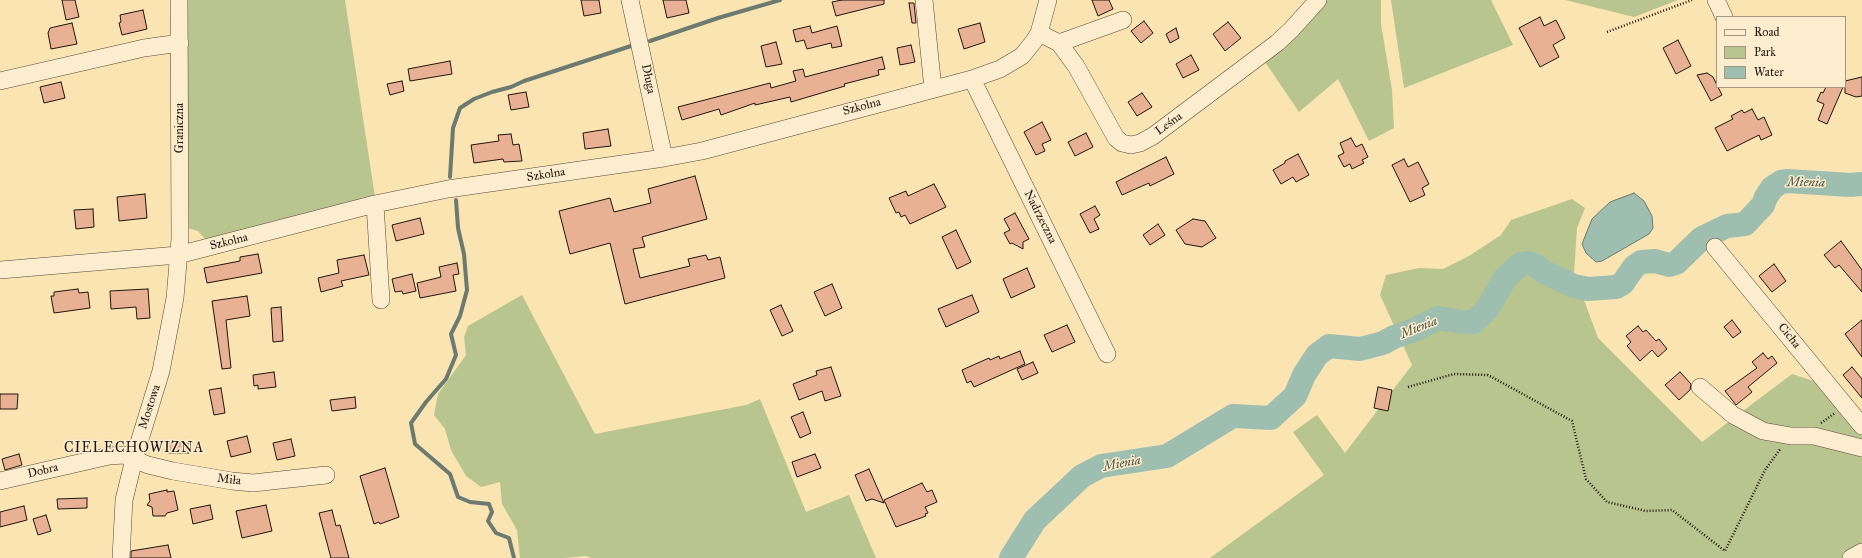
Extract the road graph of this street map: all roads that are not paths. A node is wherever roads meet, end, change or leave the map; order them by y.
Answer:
1 (180, 0) edge
2 (630, 0) edge
3 (924, 0) edge
4 (1048, 0) edge
5 (1318, 0) edge
6 (1716, 0) edge
7 (1724, 16) edge
8 (1123, 20) dead end
9 (1039, 33) junction
10 (1059, 42) junction
11 (180, 43) junction
12 (972, 79) junction
13 (0, 81) edge
14 (933, 89) junction
15 (664, 158) junction
16 (375, 204) junction
17 (1715, 247) dead end
18 (178, 255) junction
19 (0, 270) edge
20 (381, 300) dead end
21 (1108, 354) dead end
22 (1700, 387) dead end
23 (1862, 426) edge
24 (1862, 448) edge
25 (134, 459) junction
26 (326, 475) dead end
27 (0, 481) edge
28 (1862, 552) edge
29 (121, 558) edge
30 (1851, 558) edge

1 - 11 street, Graniczna
2 - 15 street, Długa
3 - 14 street
4 - 9 street, Szkolna
5 - 10 street, Leśna
6 - 7 street
8 - 10 street
9 - 10 street
9 - 12 street, Szkolna
11 - 13 street
11 - 18 street, Graniczna
12 - 14 street, Szkolna
12 - 21 street, Nadrzeczna
14 - 15 street, Szkolna
15 - 16 street, Szkolna
16 - 18 street, Szkolna
16 - 20 street
17 - 23 street, Cicha
18 - 19 street, Szkolna
18 - 25 street, Mostowa
22 - 24 street
25 - 26 street, Miła
25 - 27 street, Dobra
25 - 29 street, Mostowa
28 - 30 street

